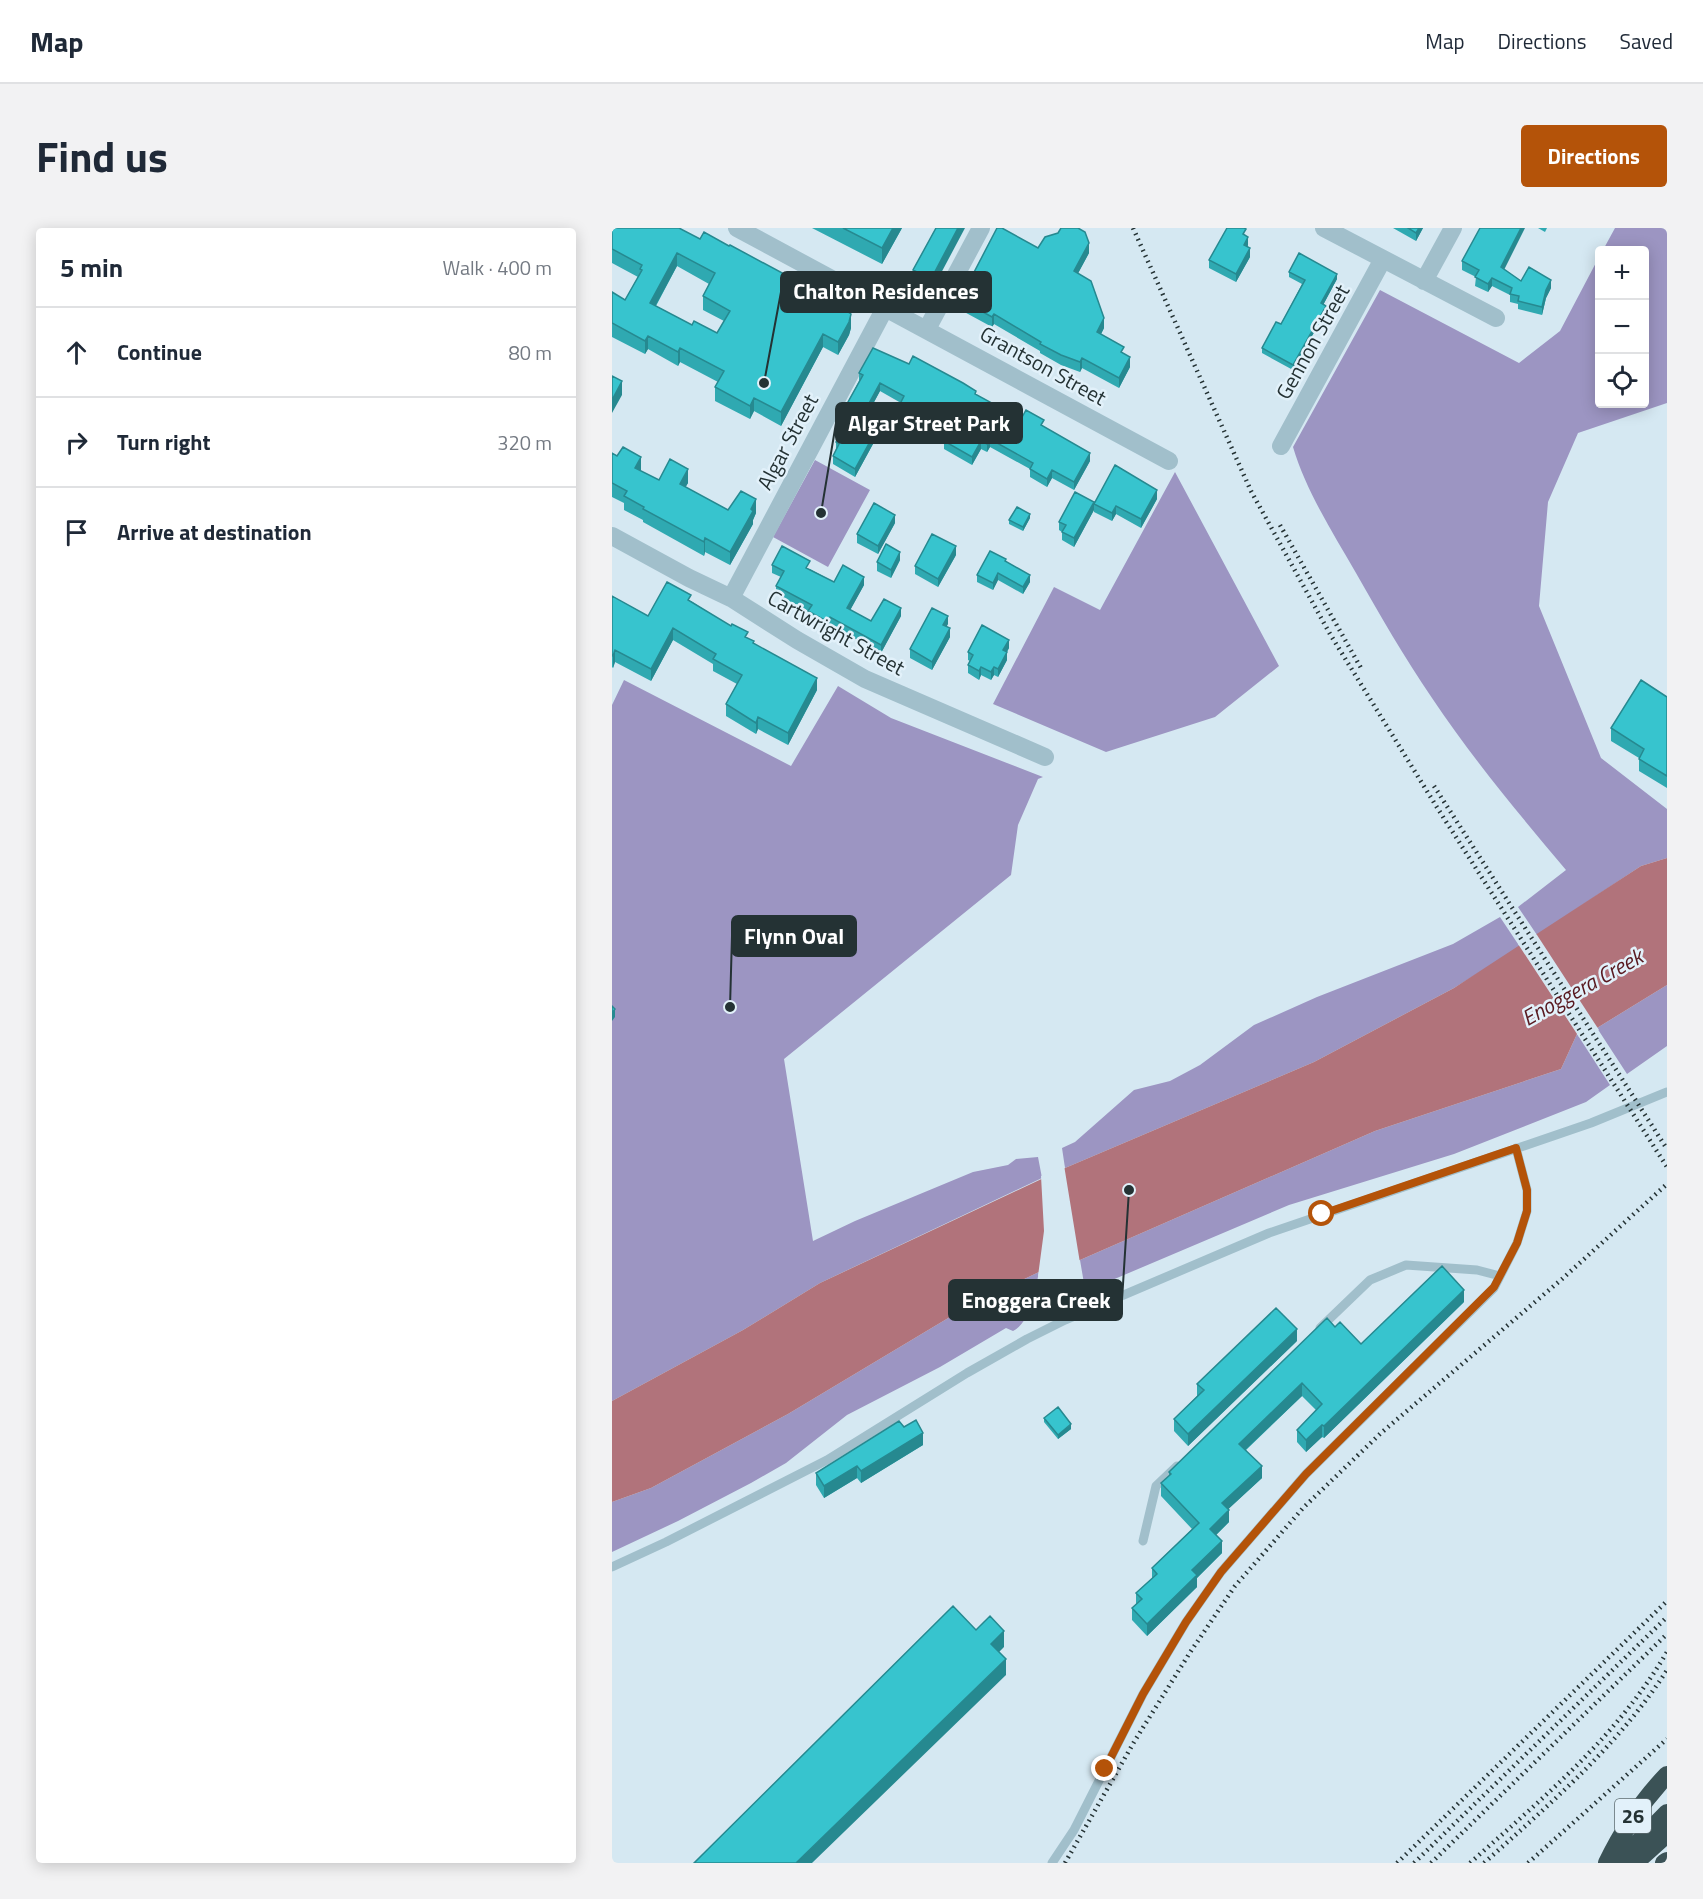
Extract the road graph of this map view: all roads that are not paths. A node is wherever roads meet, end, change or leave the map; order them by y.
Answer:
1 (737, 228) edge
2 (981, 228) edge
3 (1324, 228) edge
4 (1453, 228) edge
5 (1383, 259) junction
6 (1424, 281) junction
7 (885, 308) junction
8 (1496, 318) dead end
9 (927, 329) junction
10 (1281, 446) dead end
11 (1169, 461) dead end
12 (612, 536) edge
13 (731, 598) junction
14 (1045, 757) dead end
15 (1667, 1092) edge
16 (1516, 1148) junction
17 (1500, 1276) junction
18 (1310, 1338) edge
19 (1182, 1461) edge
20 (1143, 1540) dead end
21 (612, 1567) edge
22 (1667, 1775) edge
23 (1667, 1813) edge
24 (1667, 1834) edge
25 (1635, 1855) edge
26 (1052, 1863) edge
27 (1607, 1863) edge
28 (1618, 1863) edge

1 - 7 street, Grantson Street
2 - 9 street
3 - 5 street
4 - 6 street
5 - 6 street
5 - 10 street, Gennon Street
6 - 8 street
7 - 9 street, Grantson Street
7 - 13 street, Algar Street
9 - 11 street, Grantson Street
12 - 13 street, Cartwright Street
13 - 14 street, Cartwright Street
15 - 16 lane
16 - 17 lane
16 - 21 lane
17 - 18 lane
17 - 26 lane
19 - 20 lane
22 - 27 highway, 26
23 - 25 highway
24 - 25 highway
25 - 28 highway

